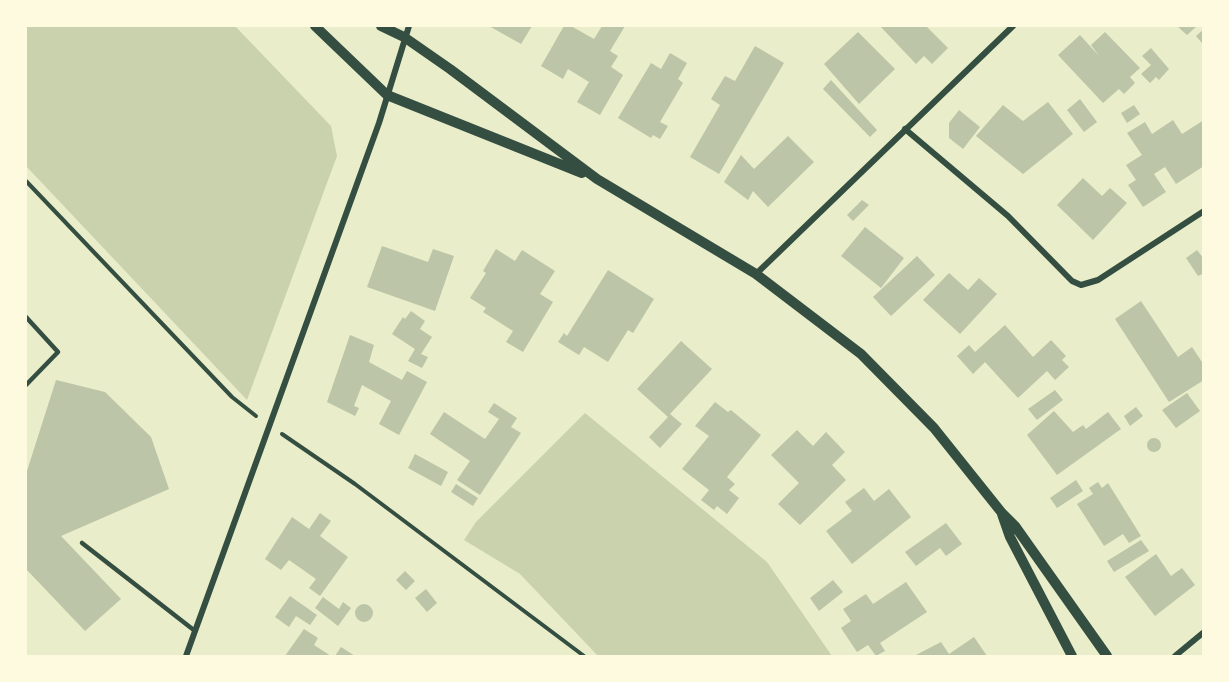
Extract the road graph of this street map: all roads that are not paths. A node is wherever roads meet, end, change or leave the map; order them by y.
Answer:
1 (315, 26) edge
2 (381, 26) edge
3 (409, 26) edge
4 (1009, 27) edge
5 (404, 37) junction
6 (387, 95) junction
7 (905, 129) junction
8 (597, 179) junction
9 (1203, 211) edge
10 (756, 274) junction
11 (26, 317) edge
12 (26, 385) edge
13 (1002, 513) junction
14 (82, 543) dead end
15 (195, 631) junction
16 (1203, 632) edge
17 (186, 657) edge
18 (1072, 657) edge
19 (1107, 657) edge
20 (1175, 657) edge

1 - 6 street
2 - 5 street
3 - 5 street
4 - 7 street
5 - 6 street
5 - 8 street
6 - 8 street
6 - 15 street
7 - 9 street
7 - 10 street
8 - 10 street
10 - 13 street
11 - 12 lane
13 - 18 street
13 - 19 street
14 - 15 lane
15 - 17 street
16 - 20 street

